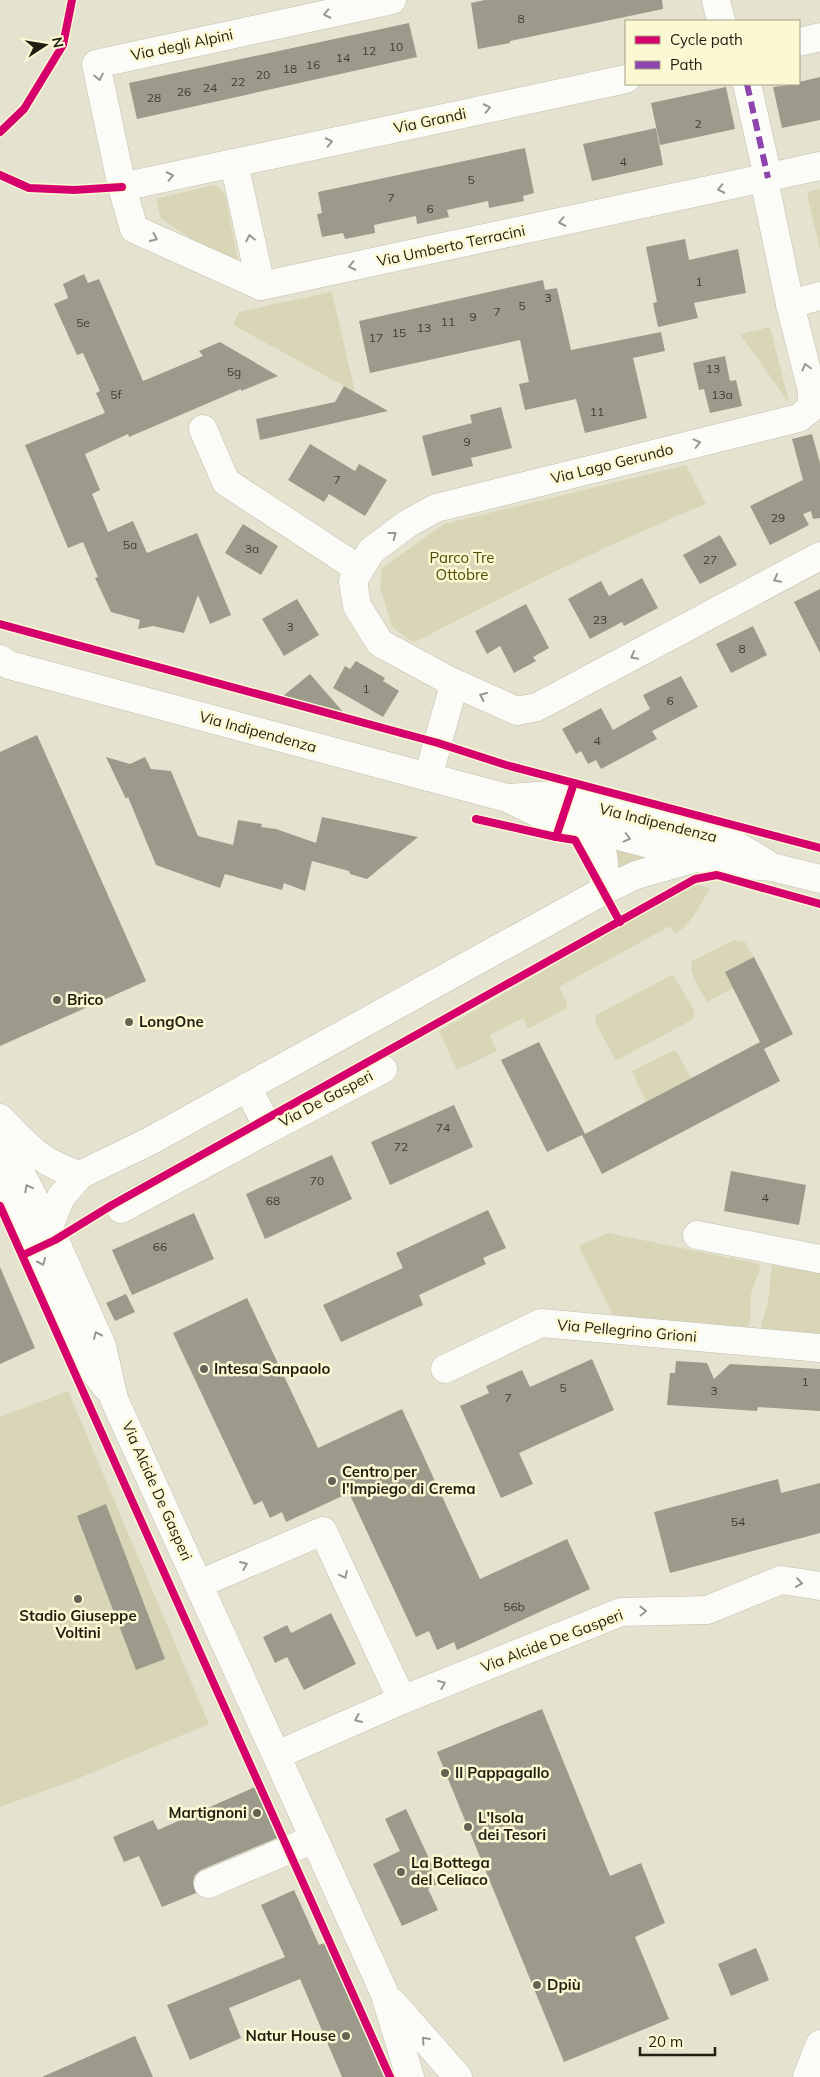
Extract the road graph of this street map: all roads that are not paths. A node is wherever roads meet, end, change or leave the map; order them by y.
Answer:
1 (392, 0) edge
2 (716, 0) edge
3 (721, 20) edge
4 (820, 37) edge
5 (800, 42) edge
6 (625, 78) edge
7 (747, 85) edge
8 (234, 163) junction
9 (820, 166) edge
10 (766, 179) junction
11 (122, 187) junction
12 (261, 286) junction
13 (820, 296) edge
14 (790, 304) junction
15 (203, 429) dead end
16 (820, 556) edge
17 (359, 569) junction
18 (3, 664) edge
19 (450, 681) junction
20 (428, 777) junction
21 (508, 798) junction
22 (580, 826) junction
23 (699, 857) junction
24 (772, 867) junction
25 (820, 879) edge
26 (603, 891) junction
27 (382, 1069) dead end
28 (247, 1087) junction
29 (0, 1118) edge
30 (269, 1129) junction
31 (0, 1134) edge
32 (0, 1170) edge
33 (80, 1175) junction
34 (121, 1209) dead end
35 (49, 1227) junction
36 (697, 1235) dead end
37 (820, 1259) edge
38 (820, 1348) edge
39 (445, 1369) dead end
40 (114, 1399) junction
41 (199, 1584) junction
42 (820, 1586) edge
43 (402, 1700) junction
44 (277, 1755) junction
45 (314, 1839) junction
46 (208, 1884) dead end
47 (384, 1992) junction
48 (820, 2044) edge
49 (410, 2077) edge
50 (432, 2077) edge
51 (458, 2077) edge
52 (807, 2077) edge

1 -> 11 street, Via degli Alpini
2 - 3 street
4 - 5 street
8 -> 6 street, Via Grandi
7 - 10 street, Via Lago Gerundo
11 -> 8 street, Via Grandi
12 -> 8 street
9 - 10 street, Via Umberto Terracini
10 -> 12 street, Via Umberto Terracini
10 - 14 street, Via Lago Gerundo
11 -> 12 street
13 - 14 street
17 -> 14 street, Via Lago Gerundo
15 - 17 street
16 -> 19 street, Via Lago Gerundo
17 - 19 street, Via Lago Gerundo
18 - 20 street, Via Indipendenza
19 - 20 street
20 - 21 street, Via Indipendenza
21 - 22 street, Via Indipendenza
21 - 24 street, Via Indipendenza
22 -> 23 street, Via Indipendenza
22 - 26 street
23 - 24 street, Via Indipendenza
23 - 26 street
24 - 25 street, Via Indipendenza
26 - 28 street
27 - 30 street, Via De Gasperi
28 - 30 street, Via De Gasperi
28 - 33 street
29 - 33 street
30 - 34 street, Via De Gasperi
35 -> 31 street, Via Alcide De Gasperi
32 -> 40 street, Via Alcide De Gasperi
33 - 35 street
40 -> 35 street, Via Alcide De Gasperi
36 - 37 street
38 - 39 street, Via Pellegrino Grioni
40 - 41 street, Via Alcide De Gasperi
41 -> 43 street
41 - 44 street, Via Alcide De Gasperi
43 -> 42 street, Via Alcide De Gasperi
43 -> 44 street, Via Alcide De Gasperi
44 - 45 street, Via Alcide De Gasperi
45 - 46 street
45 - 47 street, Via Alcide De Gasperi
47 - 49 street, Via Alcide De Gasperi
51 -> 47 street, Via Alcide De Gasperi
48 - 52 street
50 - 51 street

